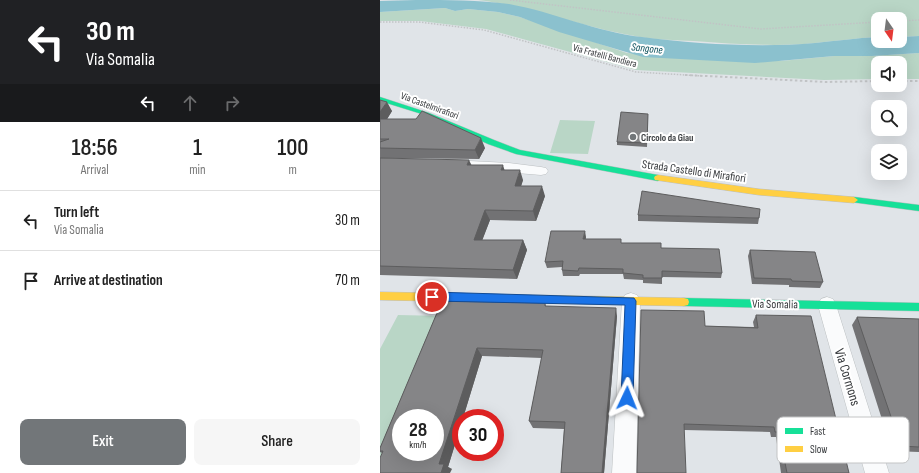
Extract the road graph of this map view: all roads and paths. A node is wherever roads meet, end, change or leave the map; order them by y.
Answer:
1 (510, 0) edge
2 (919, 20) edge
3 (907, 21) edge
4 (380, 22) edge
5 (871, 22) edge
6 (871, 81) edge
7 (907, 81) edge
8 (919, 81) edge
9 (380, 99) edge
10 (471, 133) joint
11 (434, 164) edge
12 (541, 171) dead end
13 (919, 208) edge
14 (382, 299) edge
15 (631, 301) junction
16 (827, 305) junction
17 (919, 307) edge
18 (860, 417) edge
19 (874, 463) edge
20 (624, 473) edge
21 (877, 473) edge

1 - 5 path
2 - 3 path
4 - 6 path, Via Fratelli Bandiera
7 - 8 path
9 - 10 street, Via Castelmirafiori
10 - 13 street, Strada Castello di Mirafiori
11 - 12 street
14 - 15 street, Via Somalia
15 - 16 street, Via Somalia
15 - 20 street
16 - 17 street, Via Somalia
16 - 18 street, Via Cormons
19 - 21 street, Via Cormons

